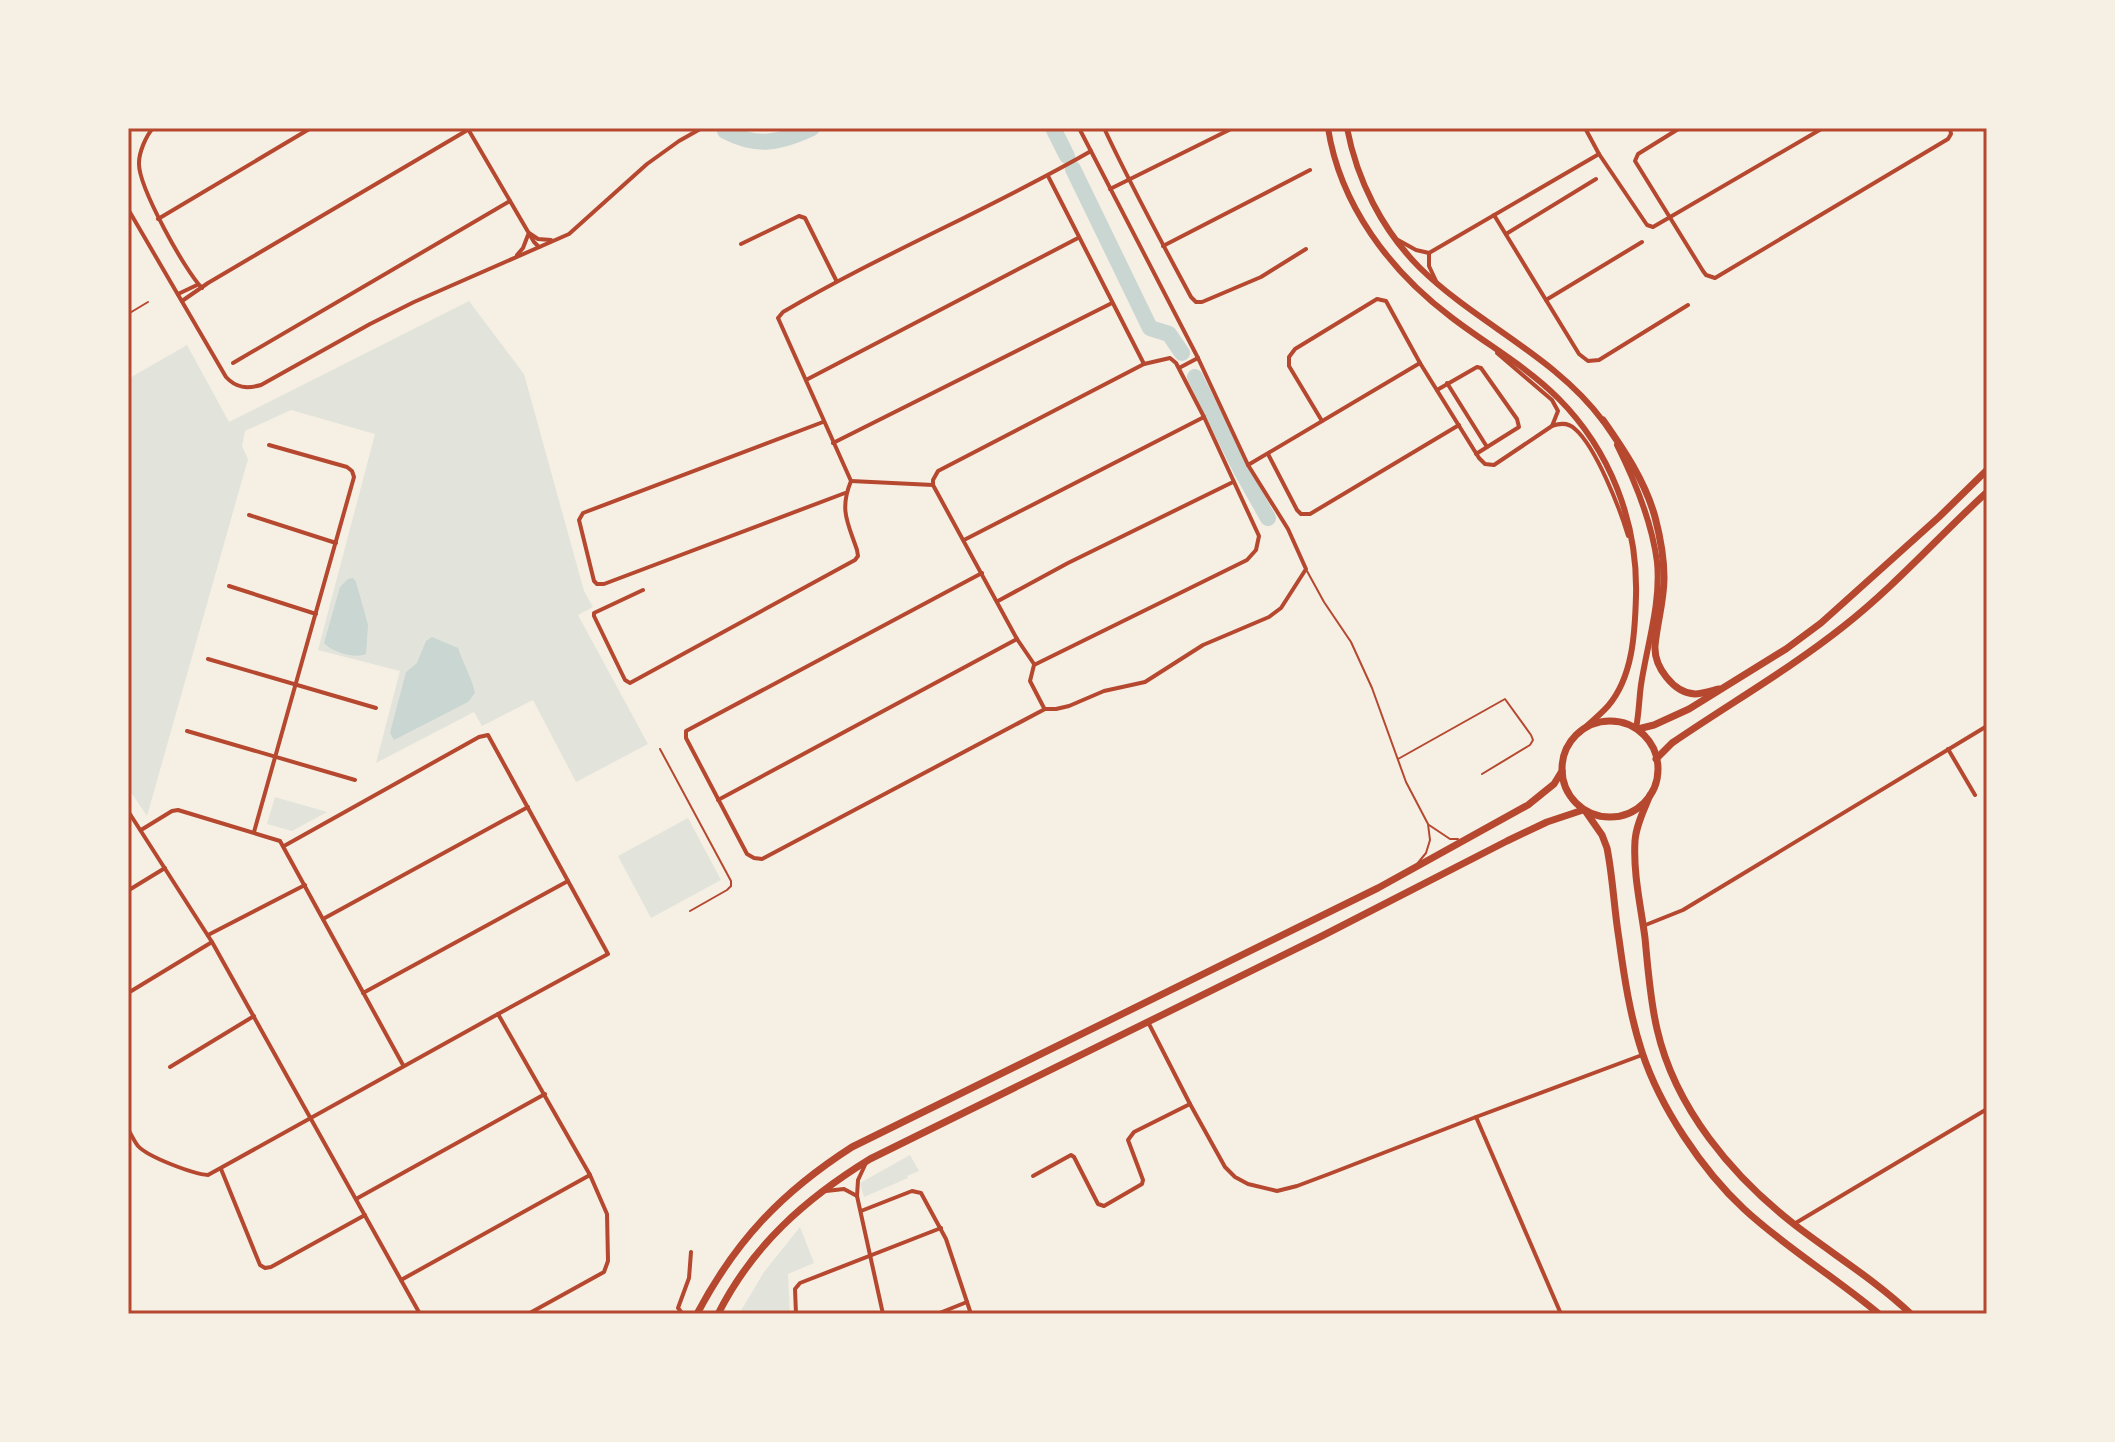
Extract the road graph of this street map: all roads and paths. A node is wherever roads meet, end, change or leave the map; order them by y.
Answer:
1 (153, 128) edge
2 (311, 128) edge
3 (702, 128) edge
4 (1079, 128) edge
5 (1104, 128) edge
6 (1233, 128) edge
7 (1328, 128) edge
8 (1347, 128) edge
9 (1585, 128) edge
10 (1680, 128) edge
11 (1823, 128) edge
12 (470, 129) edge
13 (1950, 131) edge
14 (1091, 151) junction
15 (1599, 154) junction
16 (1310, 170) dead end
17 (1048, 176) junction
18 (1596, 179) dead end
19 (1128, 180) junction
20 (1110, 189) junction
21 (510, 201) junction
22 (128, 209) edge
23 (1494, 215) junction
24 (158, 219) junction
25 (1670, 219) junction
26 (528, 233) junction
27 (1506, 234) junction
28 (1078, 238) junction
29 (1395, 238) junction
30 (557, 240) junction
31 (1642, 242) dead end
32 (741, 244) dead end
33 (1163, 246) junction
34 (540, 247) junction
35 (1306, 249) dead end
36 (1429, 253) junction
37 (514, 259) junction
38 (836, 280) junction
39 (1436, 281) junction
40 (200, 286) junction
41 (178, 294) junction
42 (1546, 300) junction
43 (182, 301) junction
44 (148, 302) dead end
45 (1112, 303) junction
46 (1688, 305) dead end
47 (128, 314) edge
48 (1480, 338) junction
49 (1198, 358) junction
50 (233, 363) dead end
51 (1420, 363) junction
52 (1144, 364) junction
53 (1179, 368) junction
54 (806, 380) junction
55 (1447, 383) junction
56 (1437, 390) junction
57 (1204, 417) junction
58 (1603, 420) junction
59 (1322, 421) junction
60 (823, 422) junction
61 (1459, 425) junction
62 (1552, 426) junction
63 (833, 443) junction
64 (269, 445) dead end
65 (1487, 447) junction
66 (1268, 454) junction
67 (1476, 454) junction
68 (1248, 465) junction
69 (1987, 470) edge
70 (851, 481) junction
71 (1233, 482) junction
72 (933, 485) junction
73 (847, 492) junction
74 (1987, 492) edge
75 (249, 515) dead end
76 (964, 540) junction
77 (336, 543) junction
78 (1634, 558) junction
79 (1306, 569) junction
80 (982, 573) junction
81 (229, 586) dead end
82 (643, 590) dead end
83 (998, 601) junction
84 (316, 614) junction
85 (1017, 639) junction
86 (208, 659) dead end
87 (1034, 665) junction
88 (297, 685) junction
89 (1725, 688) junction
90 (376, 708) dead end
91 (1045, 709) junction
92 (1987, 726) edge
93 (1637, 729) junction
94 (187, 731) dead end
95 (1581, 731) junction
96 (660, 749) dead end
97 (1948, 749) junction
98 (276, 758) junction
99 (1397, 759) junction
100 (1656, 759) junction
101 (1562, 771) junction
102 (1482, 774) dead end
103 (355, 780) dead end
104 (1650, 795) junction
105 (1975, 795) dead end
106 (718, 800) junction
107 (528, 806) junction
108 (128, 811) edge
109 (1585, 811) junction
110 (1428, 824) junction
111 (141, 830) junction
112 (254, 832) junction
113 (1464, 840) junction
114 (284, 846) junction
115 (1413, 867) junction
116 (165, 868) junction
117 (568, 880) junction
118 (305, 885) junction
119 (129, 890) edge
120 (690, 911) dead end
121 (323, 919) junction
122 (1643, 926) junction
123 (208, 935) junction
124 (212, 942) junction
125 (128, 993) edge
126 (363, 993) junction
127 (498, 1014) junction
128 (254, 1016) junction
129 (1148, 1022) junction
130 (1642, 1055) junction
131 (403, 1065) junction
132 (170, 1067) dead end
133 (545, 1094) junction
134 (1190, 1104) junction
135 (1987, 1109) edge
136 (310, 1117) junction
137 (1476, 1117) junction
138 (128, 1129) edge
139 (870, 1159) junction
140 (221, 1169) junction
141 (590, 1175) junction
142 (1033, 1176) dead end
143 (817, 1193) junction
144 (857, 1196) junction
145 (356, 1199) junction
146 (861, 1211) junction
147 (365, 1215) junction
148 (1794, 1224) junction
149 (941, 1228) junction
150 (691, 1252) dead end
151 (871, 1256) junction
152 (401, 1280) junction
153 (967, 1302) junction
154 (420, 1314) edge
155 (528, 1314) edge
156 (683, 1314) edge
157 (697, 1314) edge
158 (718, 1314) edge
159 (796, 1314) edge
160 (883, 1314) edge
161 (937, 1314) edge
162 (971, 1314) edge
163 (1561, 1314) edge
164 (1879, 1314) edge
165 (1911, 1314) edge

1 - 24 street
2 - 24 street
3 - 30 street
4 - 14 street
5 - 19 street
6 - 19 street
7 - 48 main road
8 - 29 main road
9 - 15 street
10 - 25 street
11 - 25 street
12 - 21 street
12 - 40 street
13 - 25 street
14 - 17 street
14 - 20 street
15 - 23 street
15 - 25 street
16 - 33 street
17 - 28 street
17 - 38 street
18 - 27 street
19 - 20 street
19 - 33 street
20 - 49 street
21 - 26 street
21 - 50 street
22 - 41 street
23 - 27 street
23 - 36 street
24 - 40 street
26 - 30 street
26 - 34 street
26 - 37 street
27 - 42 street
28 - 45 street
28 - 54 street
29 - 36 street
29 - 39 main road
30 - 34 street
31 - 42 street
32 - 38 street
33 - 35 street
34 - 37 street
36 - 39 street
37 - 43 street
38 - 54 street
39 - 58 main road
40 - 41 street
40 - 43 street
41 - 43 street
42 - 46 street
44 - 47 lane
45 - 52 street
45 - 63 street
48 - 62 street
48 - 78 main road
49 - 53 street
49 - 68 street
51 - 56 street
51 - 59 street
51 - 59 street
52 - 53 street
52 - 72 street
53 - 57 street
54 - 60 street
55 - 56 street
55 - 65 street
55 - 65 street
56 - 61 street
57 - 71 street
57 - 76 street
58 - 89 main road
58 - 93 main road
59 - 66 street
60 - 63 street
60 - 73 street
61 - 66 street
61 - 67 street
62 - 67 street
62 - 78 street
63 - 70 street
64 - 77 street
65 - 67 street
66 - 68 street
68 - 79 street
69 - 89 main road
70 - 72 street
70 - 73 street
71 - 83 street
71 - 87 street
72 - 76 street
73 - 82 street
74 - 100 main road
75 - 77 street
76 - 80 street
77 - 84 street
78 - 95 main road
79 - 91 street
79 - 99 lane
80 - 83 street
80 - 106 street
81 - 84 street
83 - 85 street
84 - 88 street
85 - 87 street
85 - 106 street
86 - 88 street
87 - 91 street
88 - 90 street
88 - 98 street
89 - 93 main road
91 - 106 street
92 - 97 street
93 - 95 main road
93 - 100 main road
94 - 98 street
95 - 101 main road
96 - 120 lane
97 - 105 street
97 - 122 street
98 - 103 street
98 - 112 street
99 - 102 lane
99 - 110 lane
100 - 104 main road
101 - 109 main road
101 - 113 main road
104 - 109 main road
104 - 122 main road
107 - 114 street
107 - 117 street
107 - 121 street
108 - 111 street
109 - 129 main road
109 - 130 main road
110 - 113 lane
110 - 115 lane
111 - 112 street
111 - 116 street
112 - 114 street
113 - 115 main road
114 - 118 street
115 - 157 main road
116 - 119 street
116 - 123 street
117 - 126 street
117 - 127 street
118 - 121 street
118 - 123 street
121 - 126 street
122 - 148 main road
123 - 124 street
124 - 125 street
124 - 128 street
126 - 131 street
127 - 131 street
127 - 133 street
128 - 132 street
128 - 136 street
129 - 134 street
129 - 139 main road
130 - 137 street
130 - 164 main road
131 - 136 street
133 - 141 street
133 - 145 street
134 - 137 street
134 - 142 street
135 - 148 street
136 - 140 street
136 - 145 street
137 - 163 street
138 - 140 street
139 - 143 main road
139 - 144 street
140 - 147 street
141 - 152 street
141 - 155 street
143 - 144 street
143 - 158 main road
144 - 146 street
145 - 147 street
146 - 149 street
146 - 151 street
147 - 152 street
148 - 165 main road
149 - 151 street
149 - 153 street
150 - 156 street
151 - 159 street
151 - 160 street
152 - 154 street
153 - 161 street
153 - 162 street

